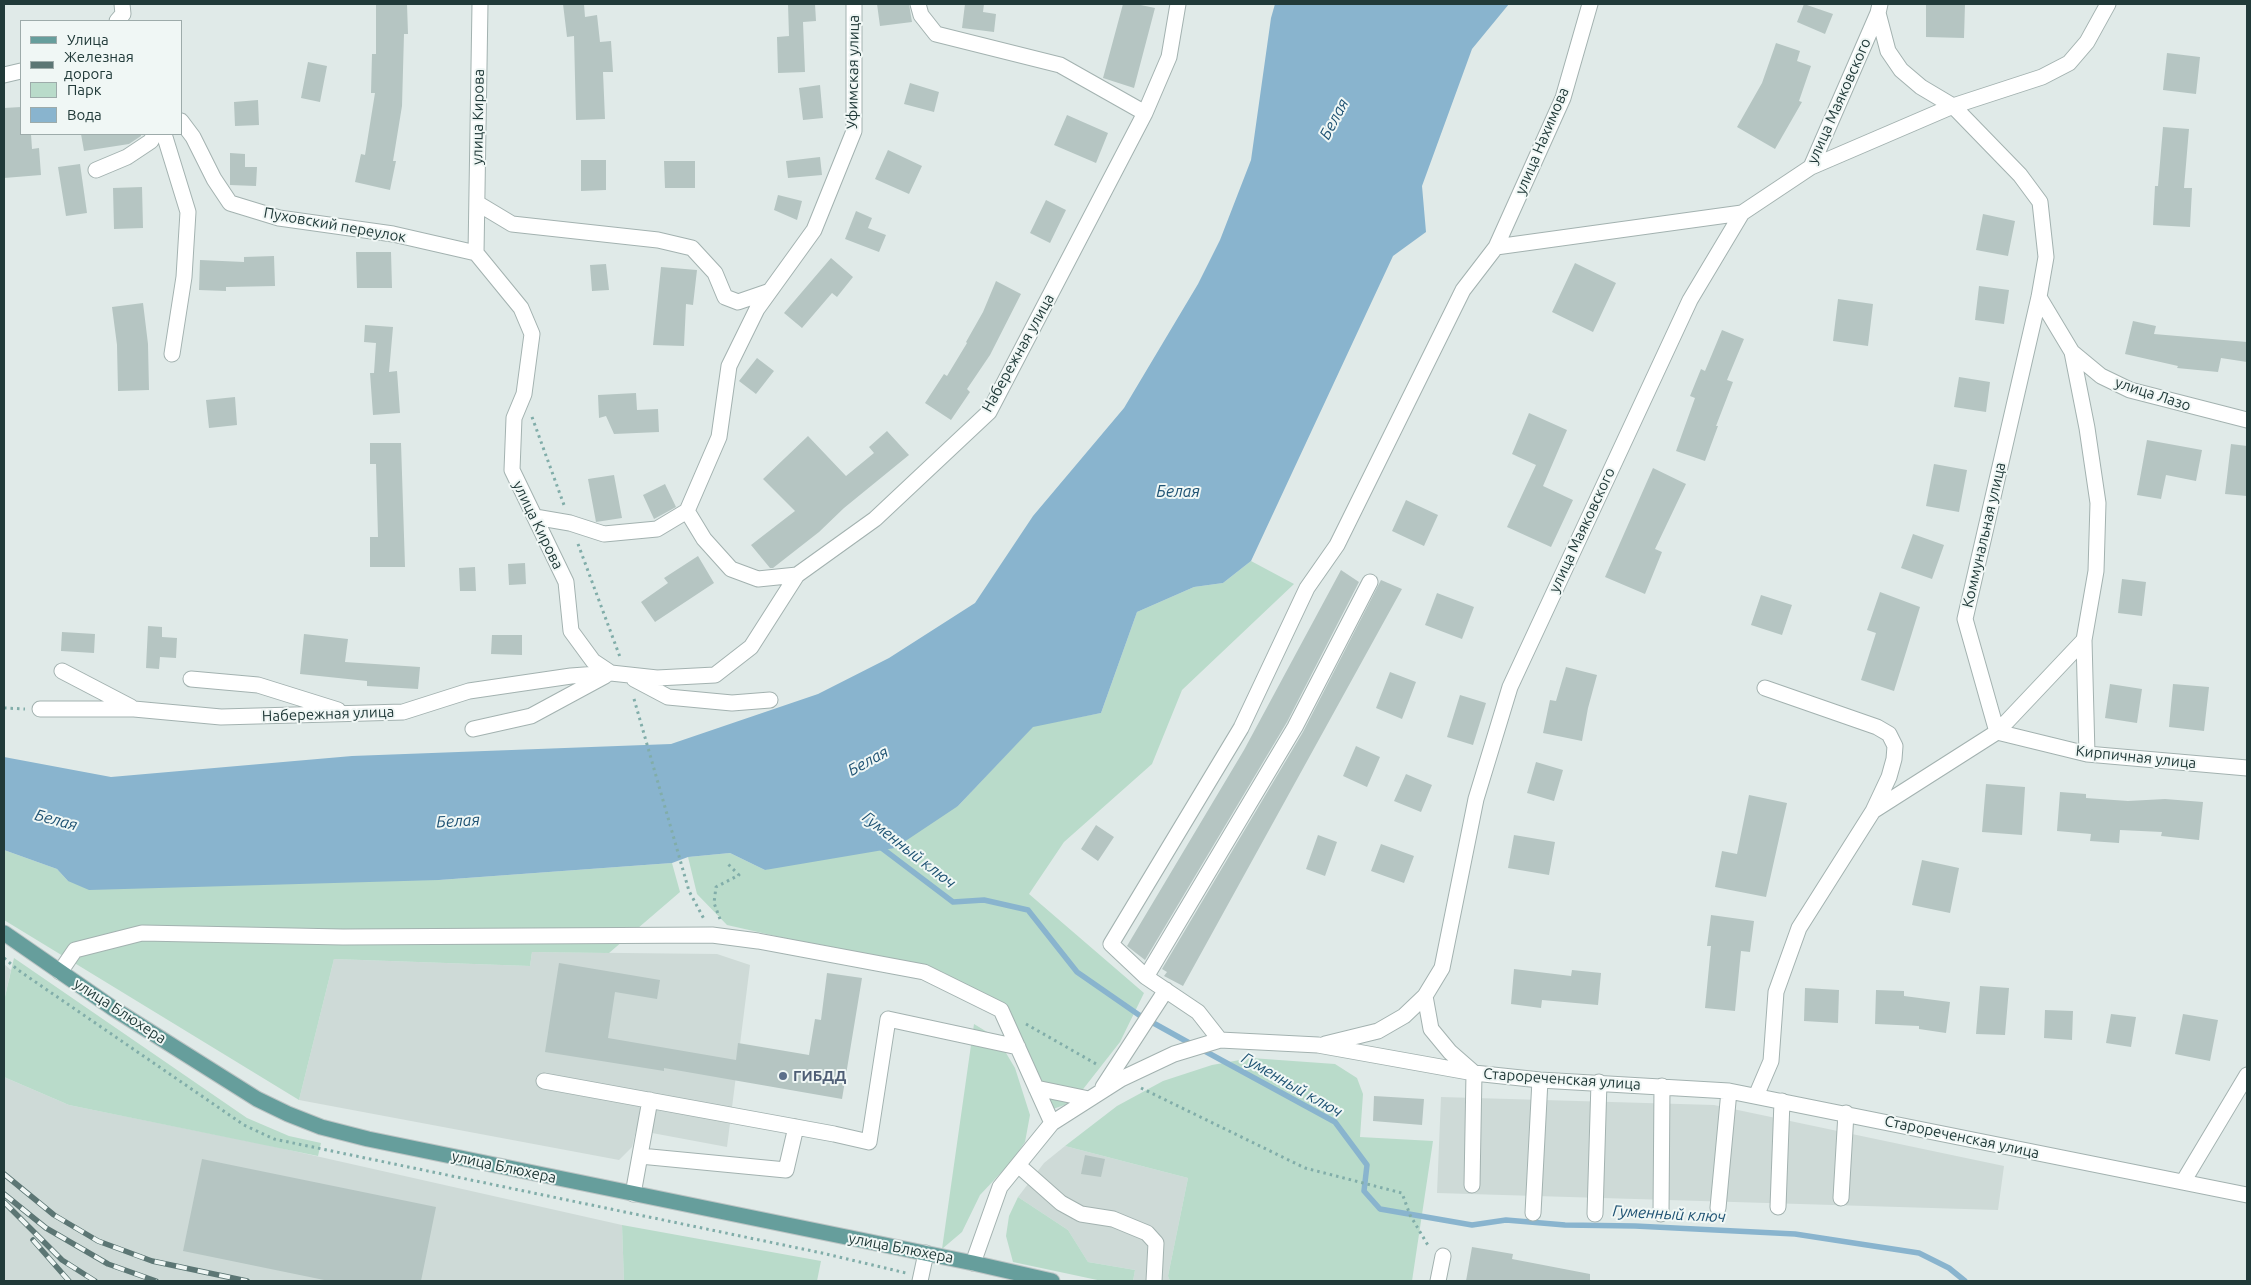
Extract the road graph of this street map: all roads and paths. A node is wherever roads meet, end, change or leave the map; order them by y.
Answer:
1 (480, 4) edge
2 (854, 4) edge
3 (918, 4) edge
4 (1178, 4) edge
5 (1590, 4) edge
6 (2107, 4) edge
7 (1879, 9) edge
8 (20, 71) edge
9 (4, 75) edge
10 (1953, 106) junction
11 (1144, 113) junction
12 (182, 122) edge
13 (153, 135) edge
14 (164, 135) edge
15 (1811, 167) junction
16 (96, 170) dead end
17 (477, 203) junction
18 (1742, 213) junction
19 (1496, 247) junction
20 (476, 253) junction
21 (770, 291) junction
22 (2039, 297) junction
23 (2072, 352) junction
24 (172, 354) dead end
25 (524, 394) junction
26 (2247, 420) edge
27 (686, 511) junction
28 (535, 518) junction
29 (570, 523) junction
30 (798, 575) junction
31 (1370, 582) dead end
32 (2084, 640) junction
33 (62, 671) dead end
34 (619, 674) junction
35 (191, 679) dead end
36 (1765, 688) dead end
37 (770, 700) dead end
38 (40, 709) dead end
39 (134, 709) junction
40 (348, 714) junction
41 (473, 729) dead end
42 (1997, 732) junction
43 (2087, 754) junction
44 (2247, 768) edge
45 (1873, 811) junction
46 (726, 862) dead end
47 (4, 933) edge
48 (719, 935) junction
49 (60, 972) junction
50 (1146, 976) junction
51 (1166, 990) junction
52 (1425, 996) junction
53 (1001, 1010) junction
54 (1220, 1040) junction
55 (1318, 1045) junction
56 (1018, 1047) junction
57 (1474, 1073) junction
58 (2247, 1075) edge
59 (1117, 1076) junction
60 (1540, 1080) junction
61 (544, 1081) dead end
62 (1599, 1082) junction
63 (1662, 1086) junction
64 (1036, 1088) junction
65 (1729, 1091) junction
66 (1095, 1096) junction
67 (1756, 1096) junction
68 (650, 1100) junction
69 (1782, 1101) junction
70 (1846, 1113) junction
71 (1052, 1123) junction
72 (796, 1127) junction
73 (640, 1156) junction
74 (1018, 1164) junction
75 (2183, 1182) junction
76 (1472, 1184) dead end
77 (634, 1194) junction
78 (2247, 1195) edge
79 (1841, 1198) dead end
80 (1778, 1207) dead end
81 (1718, 1208) dead end
82 (1533, 1213) dead end
83 (1596, 1214) dead end
84 (1660, 1214) dead end
85 (822, 1253) dead end
86 (926, 1253) junction
87 (1444, 1256) joint
88 (973, 1263) junction
89 (921, 1279) edge
90 (1052, 1281) edge
91 (1154, 1281) edge
92 (1438, 1281) edge

1 - 17 street, улица Кирова
2 - 21 street, Уфимская улица
3 - 11 street
4 - 11 street, Набережная улица
5 - 19 street, улица Нахимова
6 - 10 street
7 - 10 street, Коммунальная улица
7 - 15 street, улица Маяковского
8 - 9 street
10 - 15 street
10 - 22 street, Коммунальная улица
11 - 30 street, Набережная улица
12 - 20 street, Пуховский переулок
13 - 16 street
14 - 24 street
15 - 18 street, улица Маяковского
17 - 20 street, улица Кирова
17 - 21 street
18 - 19 street
18 - 52 street, улица Маяковского
19 - 50 street, улица Нахимова
20 - 25 street, улица Кирова
21 - 27 street, Уфимская улица
22 - 23 street, улица Лазо
22 - 42 street, Коммунальная улица
23 - 26 street, улица Лазо
23 - 32 street
25 - 28 street, улица Кирова
25 - 29 path
27 - 29 street
27 - 30 street
28 - 29 street
28 - 34 street, улица Кирова
29 - 34 path
30 - 34 street, Набережная улица
31 - 50 street
32 - 42 street
32 - 43 street
33 - 39 street
34 - 37 street, улица Кирова
34 - 40 street, Набережная улица
34 - 41 street
34 - 48 path
35 - 40 street
36 - 45 street
38 - 39 street, Набережная улица
39 - 40 street, Набережная улица
42 - 43 street, Кирпичная улица
42 - 45 street
43 - 44 street, Кирпичная улица
45 - 67 street
46 - 48 path
47 - 49 main road, улица Блюхера
48 - 49 street
48 - 53 street
49 - 77 main road, улица Блюхера
50 - 51 street
51 - 54 street
51 - 59 street
52 - 55 street, улица Маяковского
52 - 57 street
53 - 56 street
53 - 59 path
54 - 55 street, Старореченская улица
54 - 59 street, Старореченская улица
55 - 57 street, Старореченская улица
56 - 64 street
56 - 72 street
57 - 60 street, Старореченская улица
57 - 76 street
58 - 75 street
59 - 66 street, Старореченская улица
59 - 87 path
60 - 62 street, Старореченская улица
60 - 82 street
61 - 68 street
62 - 63 street, Старореченская улица
62 - 83 street
63 - 65 street, Старореченская улица
63 - 84 street
64 - 66 street
64 - 71 street
65 - 67 street, Старореченская улица
65 - 81 street
66 - 71 street, Старореченская улица
67 - 69 street, Старореченская улица
68 - 72 street
68 - 73 street
69 - 70 street, Старореченская улица
69 - 80 street
70 - 75 street, Старореченская улица
70 - 79 street
71 - 74 street, Старореченская улица
72 - 73 street
73 - 77 street
74 - 88 street, Старореченская улица
74 - 91 street
75 - 78 street, Старореченская улица
77 - 86 main road, улица Блюхера
85 - 89 path
86 - 88 main road, улица Блюхера
86 - 89 street
87 - 92 street
88 - 90 main road, улица Блюхера

